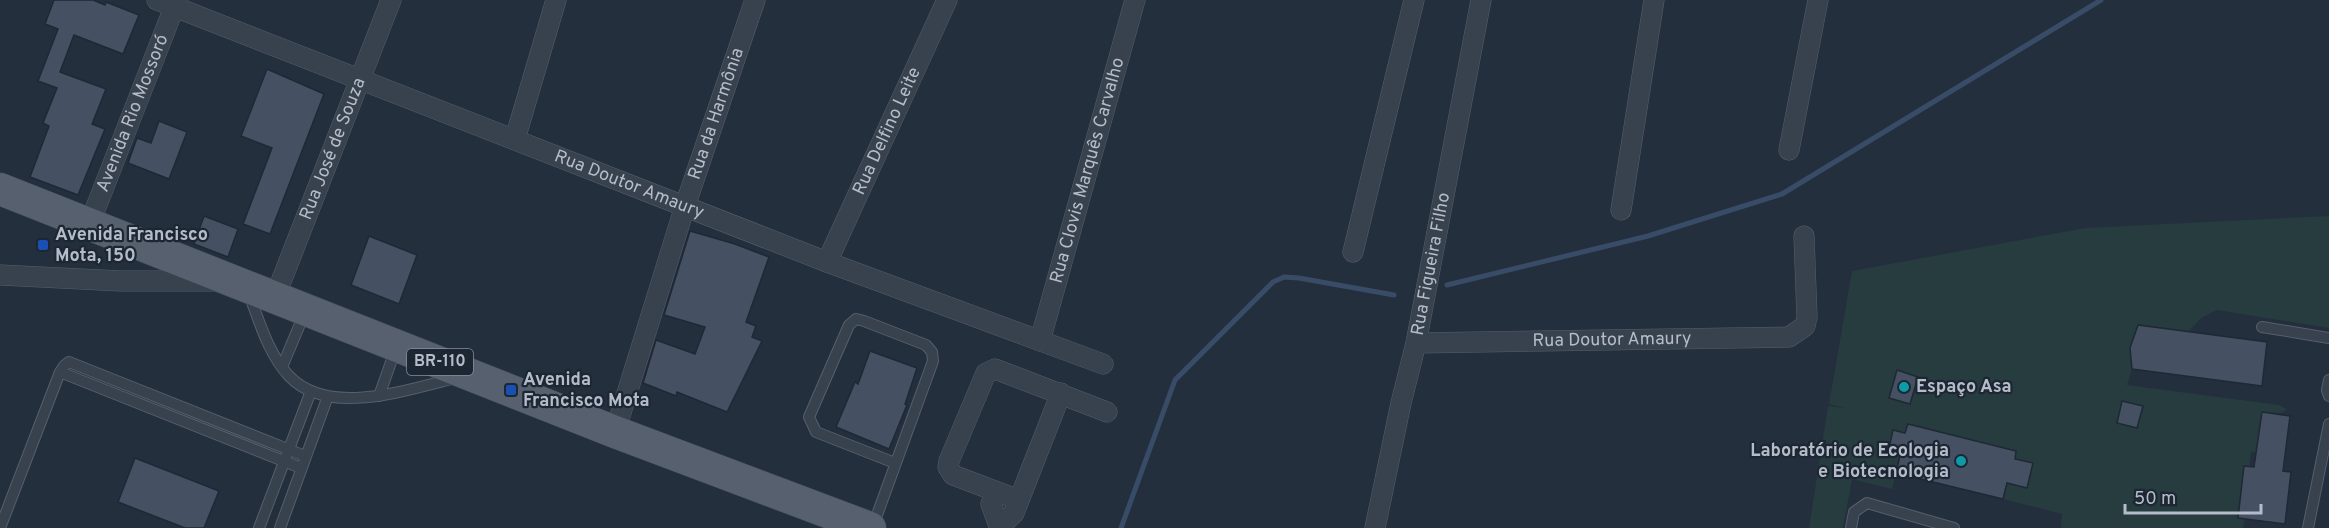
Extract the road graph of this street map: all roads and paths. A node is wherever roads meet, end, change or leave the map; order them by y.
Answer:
1 (391, 0) edge
2 (556, 0) edge
3 (755, 0) edge
4 (947, 0) edge
5 (1135, 0) edge
6 (1414, 0) edge
7 (1481, 0) edge
8 (1654, 0) edge
9 (1818, 0) edge
10 (170, 2) edge
11 (359, 78) junction
12 (515, 139) junction
13 (1789, 150) dead end
14 (4, 192) edge
15 (685, 206) junction
16 (1621, 210) dead end
17 (89, 225) junction
18 (1804, 236) dead end
19 (1353, 252) dead end
20 (827, 262) junction
21 (0, 275) edge
22 (239, 283) junction
23 (275, 297) junction
24 (306, 309) junction
25 (2262, 327) dead end
26 (2329, 338) edge
27 (1040, 341) junction
28 (1416, 343) junction
29 (397, 345) junction
30 (1103, 364) dead end
31 (282, 367) junction
32 (60, 372) junction
33 (471, 375) junction
34 (2329, 380) edge
35 (311, 391) junction
36 (1061, 393) junction
37 (328, 396) junction
38 (379, 396) junction
39 (2329, 396) edge
40 (1107, 412) dead end
41 (2329, 424) edge
42 (227, 425) junction
43 (615, 432) junction
44 (221, 437) junction
45 (290, 450) junction
46 (305, 456) junction
47 (285, 462) junction
48 (895, 463) junction
49 (301, 468) junction
50 (997, 492) junction
51 (1018, 500) junction
52 (999, 527) edge
53 (0, 528) edge
54 (259, 528) edge
55 (280, 528) edge
56 (871, 528) edge
57 (1375, 528) edge
58 (1851, 528) edge
59 (1954, 528) edge
60 (2308, 528) edge

1 - 11 street, Rua José de Souza
2 - 12 street
3 - 15 street, Rua da Harmônia
4 - 20 street, Rua Delfino Leite
5 - 27 street, Rua Clovis Marquês Carvalho
6 - 19 street
7 - 28 street, Rua Figueira Filho
8 - 16 street
9 - 13 street
10 - 11 street, Rua Doutor Amaury
10 - 17 street, Avenida Rio Mossoró
11 - 12 street, Rua Doutor Amaury
11 - 23 street, Rua José de Souza
12 - 15 street, Rua Doutor Amaury
14 - 17 main road, BR-110
15 - 20 street, Rua Doutor Amaury
15 - 43 street, Rua da Harmônia
17 - 22 main road, BR-110
18 - 28 street, Rua Doutor Amaury
20 - 27 street, Rua Doutor Amaury
21 - 22 street
22 - 23 main road, BR-110
22 - 31 lane
23 - 24 main road, BR-110
24 - 29 main road, BR-110
24 - 31 lane
25 - 26 lane
27 - 30 street, Rua Doutor Amaury
28 - 57 street, Rua Figueira Filho
29 - 33 main road, BR-110
29 - 38 lane
31 - 35 lane
32 - 42 lane
32 - 44 lane
32 - 53 lane
33 - 38 lane
33 - 43 main road, BR-110
34 - 39 lane
35 - 37 lane
35 - 45 lane
36 - 40 street
36 - 50 street
36 - 51 street
37 - 38 lane
37 - 46 lane
41 - 60 lane
42 - 44 lane
42 - 45 lane
43 - 56 main road, BR-110
44 - 47 lane
45 - 46 lane
45 - 47 lane
46 - 49 lane
47 - 49 lane
47 - 54 lane
48 - 48 lane
48 - 56 lane
49 - 55 lane
50 - 51 street
50 - 52 street
51 - 52 street
58 - 59 lane

